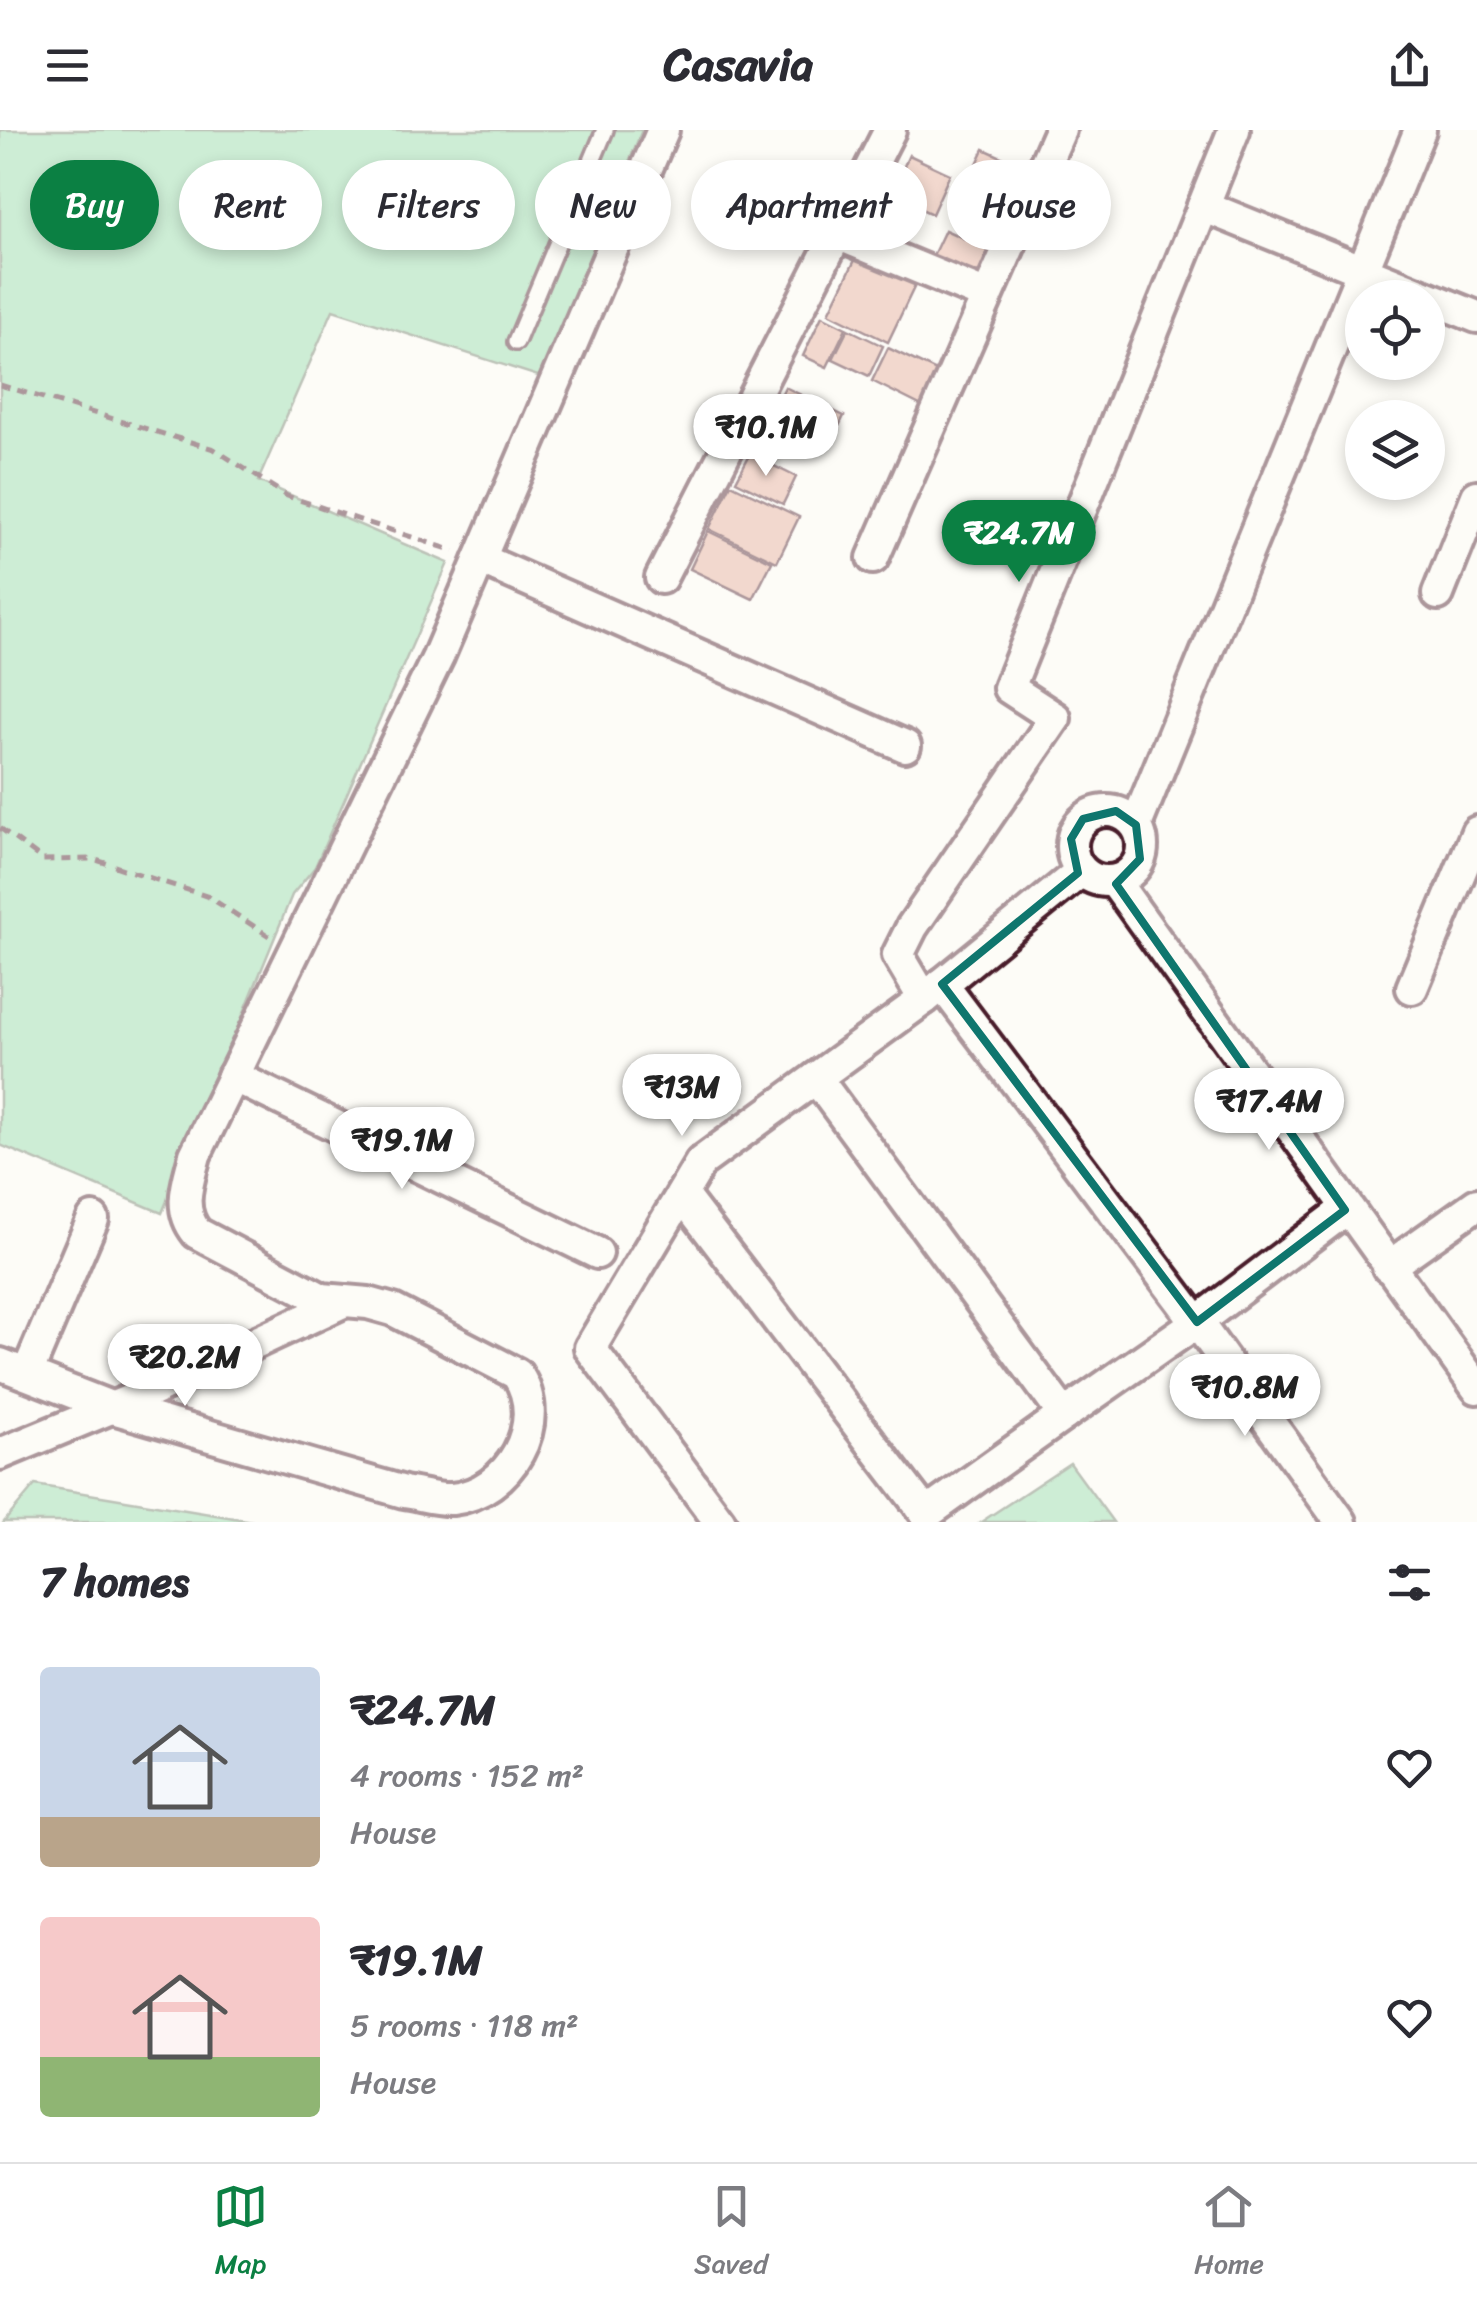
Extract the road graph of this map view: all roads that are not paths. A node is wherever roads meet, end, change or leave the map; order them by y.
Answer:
1 (605, 130) edge
2 (663, 130) edge
3 (890, 130) edge
4 (1060, 130) edge
5 (1234, 130) edge
6 (1420, 130) edge
7 (875, 160) edge
8 (1203, 206) junction
9 (829, 250) edge
10 (876, 250) edge
11 (1363, 270) junction
12 (987, 296) junction
13 (1477, 317) edge
14 (516, 342) dead end
15 (1477, 496) edge
16 (872, 558) dead end
17 (480, 559) junction
18 (661, 578) dead end
19 (1438, 594) dead end
20 (905, 746) dead end
21 (1136, 825) junction
22 (1477, 832) edge
23 (1081, 871) junction
24 (1114, 881) junction
25 (1412, 988) dead end
26 (933, 992) junction
27 (233, 1076) junction
28 (816, 1078) junction
29 (682, 1195) junction
30 (1477, 1204) edge
31 (1346, 1210) junction
32 (93, 1219) dead end
33 (597, 1254) dead end
34 (1388, 1267) junction
35 (344, 1302) junction
36 (1197, 1322) junction
37 (13, 1369) edge
38 (1477, 1388) edge
39 (112, 1408) junction
40 (1064, 1415) junction
41 (0, 1454) edge
42 (720, 1522) edge
43 (1341, 1522) edge

1 - 14 lane
2 - 17 street
3 - 7 street
4 - 12 street
5 - 8 street
6 - 11 street
8 - 11 street
8 - 26 street
9 - 18 street
10 - 12 street
11 - 13 street
11 - 21 street
12 - 16 street
15 - 19 street
17 - 20 street
17 - 27 street
21 - 23 street
21 - 24 street
22 - 25 street
23 - 24 street
23 - 26 street
24 - 31 street
26 - 28 street
26 - 36 street
27 - 33 street
27 - 35 street
28 - 29 street
28 - 40 street
29 - 40 street
29 - 42 street
30 - 34 street
31 - 34 street
31 - 36 street
32 - 37 street
34 - 38 street
35 - 39 street
35 - 39 street
36 - 40 street
36 - 43 street
37 - 39 street
39 - 41 street

